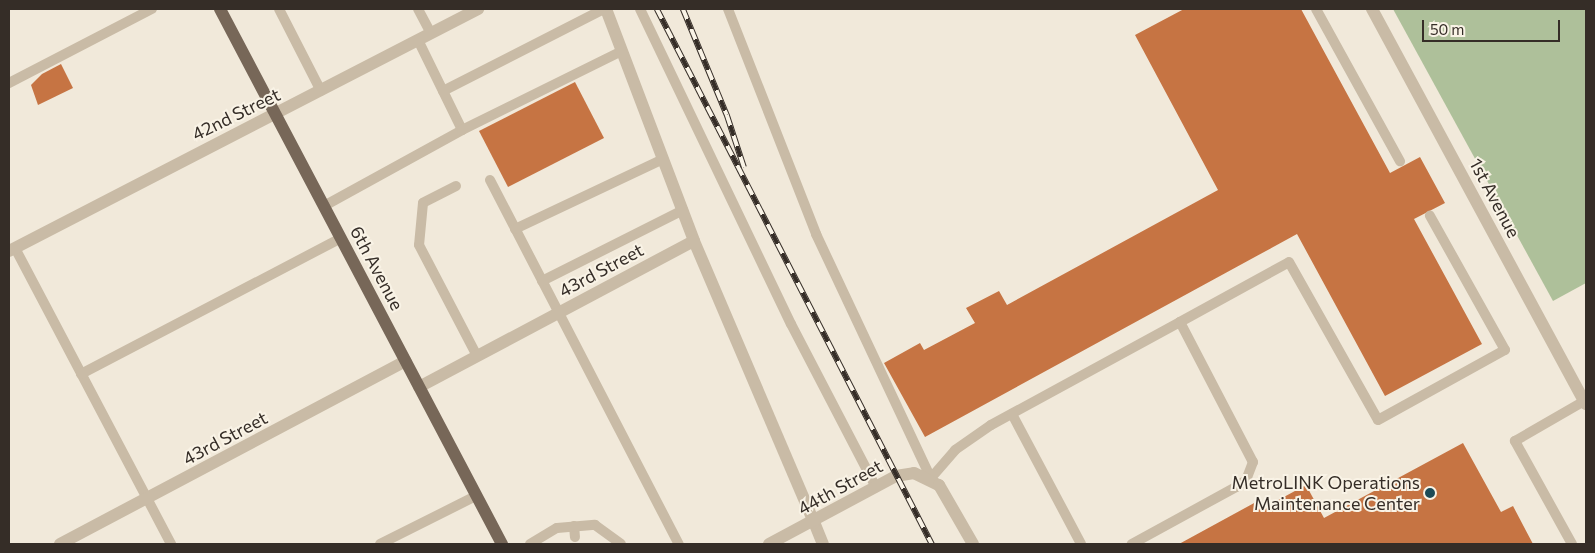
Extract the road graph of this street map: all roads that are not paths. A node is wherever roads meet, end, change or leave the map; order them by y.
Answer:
1 (152, 9) edge
2 (220, 9) edge
3 (279, 9) edge
4 (418, 9) edge
5 (478, 9) edge
6 (605, 9) edge
7 (640, 9) edge
8 (728, 9) edge
9 (1316, 9) edge
10 (1372, 9) edge
11 (431, 33) junction
12 (418, 40) junction
13 (622, 51) junction
14 (9, 83) edge
15 (321, 91) junction
16 (444, 91) junction
17 (275, 113) junction
18 (462, 130) junction
19 (663, 159) junction
20 (1400, 160) dead end
21 (490, 180) dead end
22 (456, 186) dead end
23 (324, 206) junction
24 (683, 210) junction
25 (1430, 216) dead end
26 (515, 229) junction
27 (341, 238) junction
28 (694, 240) junction
29 (12, 250) edge
30 (542, 281) junction
31 (558, 312) junction
32 (1180, 322) junction
33 (477, 356) junction
34 (406, 361) junction
35 (81, 374) junction
36 (418, 387) junction
37 (1586, 402) edge
38 (1012, 414) junction
39 (931, 478) junction
40 (876, 487) junction
41 (476, 496) junction
42 (147, 499) junction
43 (814, 522) junction
44 (574, 526) junction
45 (575, 537) dead end
46 (542, 541) edge
47 (60, 544) edge
48 (171, 544) edge
49 (380, 544) edge
50 (502, 544) edge
51 (530, 544) edge
52 (621, 544) edge
53 (679, 544) edge
54 (770, 544) edge
55 (823, 544) edge
56 (973, 544) edge
57 (1081, 544) edge
58 (1132, 544) edge
59 (1572, 544) edge

1 - 14 lane
2 - 17 main road, 6th Avenue
3 - 15 lane
4 - 11 lane
5 - 11 street, 42nd Street
6 - 13 street
6 - 16 lane
7 - 40 lane
8 - 39 lane
9 - 20 lane
10 - 37 street, 1st Avenue
11 - 12 street, 42nd Street
12 - 15 street, 42nd Street
12 - 16 lane
13 - 18 lane
13 - 19 street
15 - 17 street, 42nd Street
16 - 18 lane
17 - 23 main road, 6th Avenue
17 - 29 street, 42nd Street
18 - 23 lane
19 - 24 street
19 - 26 lane
21 - 26 lane
22 - 33 lane
23 - 27 main road, 6th Avenue
24 - 28 street
24 - 30 lane
25 - 32 lane
26 - 30 lane
27 - 34 main road, 6th Avenue
27 - 35 lane
28 - 31 street, 43rd Street
28 - 43 street
29 - 35 lane
30 - 31 lane
31 - 33 street, 43rd Street
31 - 53 lane
32 - 38 lane
32 - 58 lane
33 - 36 street, 43rd Street
34 - 36 main road, 6th Avenue
34 - 42 street, 43rd Street
35 - 42 lane
36 - 41 main road, 6th Avenue
37 - 59 lane
38 - 39 lane
38 - 57 lane
39 - 40 street, 44th Street
39 - 56 street
40 - 43 street, 44th Street
41 - 49 lane
41 - 50 main road, 6th Avenue
42 - 47 street, 43rd Street
42 - 48 lane
43 - 54 street, 44th Street
43 - 55 street
44 - 45 lane
44 - 46 lane
44 - 52 lane
46 - 51 lane

